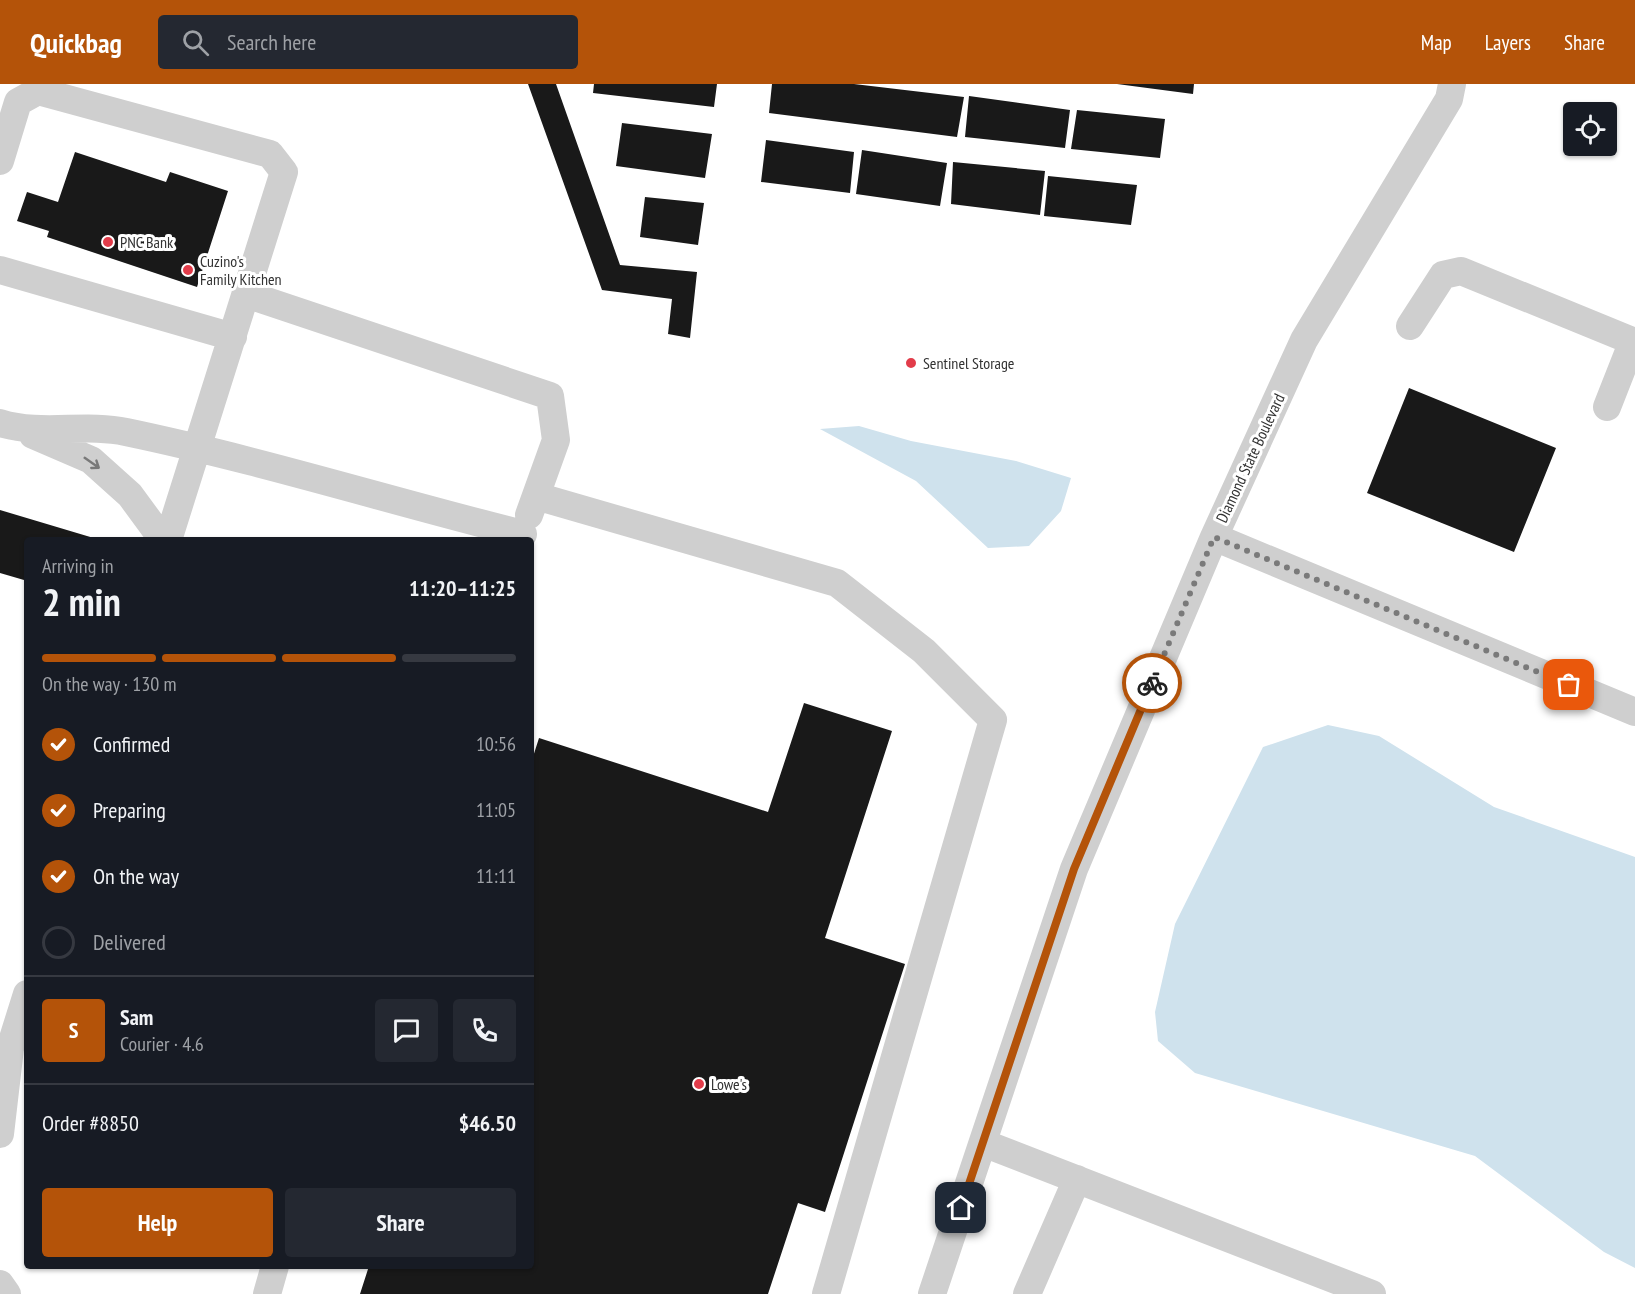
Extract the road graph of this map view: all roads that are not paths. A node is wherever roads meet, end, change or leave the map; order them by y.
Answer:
1 (1452, 84) edge
2 (0, 161) edge
3 (0, 270) edge
4 (246, 294) junction
5 (1410, 326) dead end
6 (233, 337) junction
7 (1634, 342) edge
8 (1607, 406) dead end
9 (10, 426) edge
10 (198, 447) junction
11 (536, 496) junction
12 (162, 537) edge
13 (169, 537) edge
14 (522, 537) edge
15 (1214, 537) junction
16 (1635, 712) edge
17 (24, 1004) edge
18 (0, 1134) edge
19 (983, 1143) junction
20 (1077, 1179) junction
21 (0, 1284) edge
22 (7, 1294) edge
23 (826, 1294) edge
24 (932, 1294) edge
25 (1027, 1294) edge
26 (1372, 1294) edge

1 - 15 street, Diamond State Boulevard
2 - 4 street
3 - 6 street
4 - 6 street
4 - 11 street
5 - 7 street
6 - 10 street
7 - 8 street
9 - 10 street
9 -> 12 street
10 - 13 street
10 - 14 street
11 - 14 street
11 - 23 street
15 - 16 street
15 - 19 street, Diamond State Boulevard
17 - 18 street
19 - 20 street
19 - 24 street, Diamond State Boulevard
20 - 25 street
20 - 26 street
21 - 22 street

